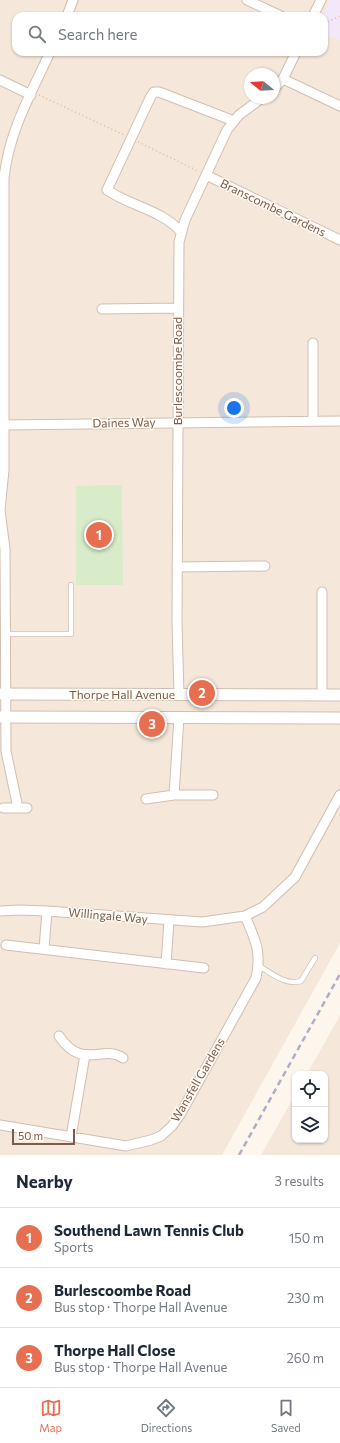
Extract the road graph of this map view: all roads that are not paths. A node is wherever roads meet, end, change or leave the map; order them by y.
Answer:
1 (73, 0) edge
2 (247, 0) edge
3 (321, 0) edge
4 (68, 12) edge
5 (272, 12) edge
6 (315, 12) edge
7 (48, 56) edge
8 (294, 56) edge
9 (283, 79) junction
10 (0, 80) edge
11 (280, 82) edge
12 (31, 93) junction
13 (255, 104) edge
14 (340, 106) edge
15 (234, 121) junction
16 (206, 175) junction
17 (181, 232) junction
18 (340, 240) edge
19 (178, 308) junction
20 (102, 309) dead end
21 (313, 343) dead end
22 (314, 420) junction
23 (340, 421) edge
24 (179, 422) junction
25 (5, 425) junction
26 (2, 566) edge
27 (177, 566) junction
28 (265, 566) dead end
29 (71, 585) dead end
30 (322, 592) dead end
31 (5, 634) junction
32 (3, 694) edge
33 (179, 695) junction
34 (322, 695) junction
35 (340, 695) edge
36 (3, 717) edge
37 (179, 717) junction
38 (340, 718) edge
39 (174, 795) junction
40 (213, 795) dead end
41 (340, 795) edge
42 (146, 799) dead end
43 (3, 808) dead end
44 (0, 911) edge
45 (47, 911) junction
46 (245, 916) junction
47 (169, 921) junction
48 (6, 945) dead end
49 (44, 949) junction
50 (315, 958) dead end
51 (166, 964) junction
52 (259, 966) junction
53 (204, 968) dead end
54 (59, 1036) dead end
55 (85, 1055) junction
56 (123, 1058) dead end
57 (0, 1125) edge
58 (71, 1137) junction

1 - 4 street
2 - 5 street
3 - 6 street
7 - 12 street
8 - 9 street
9 - 11 street
9 - 14 street
10 - 12 street
12 - 25 street
13 - 15 street, Burlescoombe Road
15 - 16 street, Burlescoombe Road
15 - 17 street
16 - 17 street, Burlescoombe Road
16 - 18 street, Branscombe Gardens
17 - 19 street, Burlescoombe Road
19 - 20 street
19 - 24 street, Burlescoombe Road
21 - 22 street
22 - 23 street, Daines Way
22 - 24 street, Daines Way
24 - 25 street, Daines Way
24 - 27 street, Burlescoombe Road
25 - 26 street
26 - 31 street
27 - 28 street
27 - 33 street, Burlescoombe Road
29 - 31 lane
30 - 34 street
31 - 32 street
32 - 33 street, Thorpe Hall Avenue
32 - 36 street
33 - 34 street, Thorpe Hall Avenue
34 - 35 street, Thorpe Hall Avenue
36 - 37 street, Thorpe Hall Avenue
36 - 43 street
37 - 38 street, Thorpe Hall Avenue
37 - 39 street
39 - 40 street
39 - 42 street
41 - 46 street, Willingale Way
44 - 45 street, Willingale Way
45 - 47 street, Willingale Way
45 - 49 street
46 - 47 street, Willingale Way
46 - 52 street, Wansfell Gardens
47 - 51 street
48 - 49 street
49 - 51 street
50 - 52 lane
51 - 53 street
52 - 58 street, Wansfell Gardens
54 - 55 street
55 - 56 street
55 - 58 street
57 - 58 street, Wansfell Gardens

